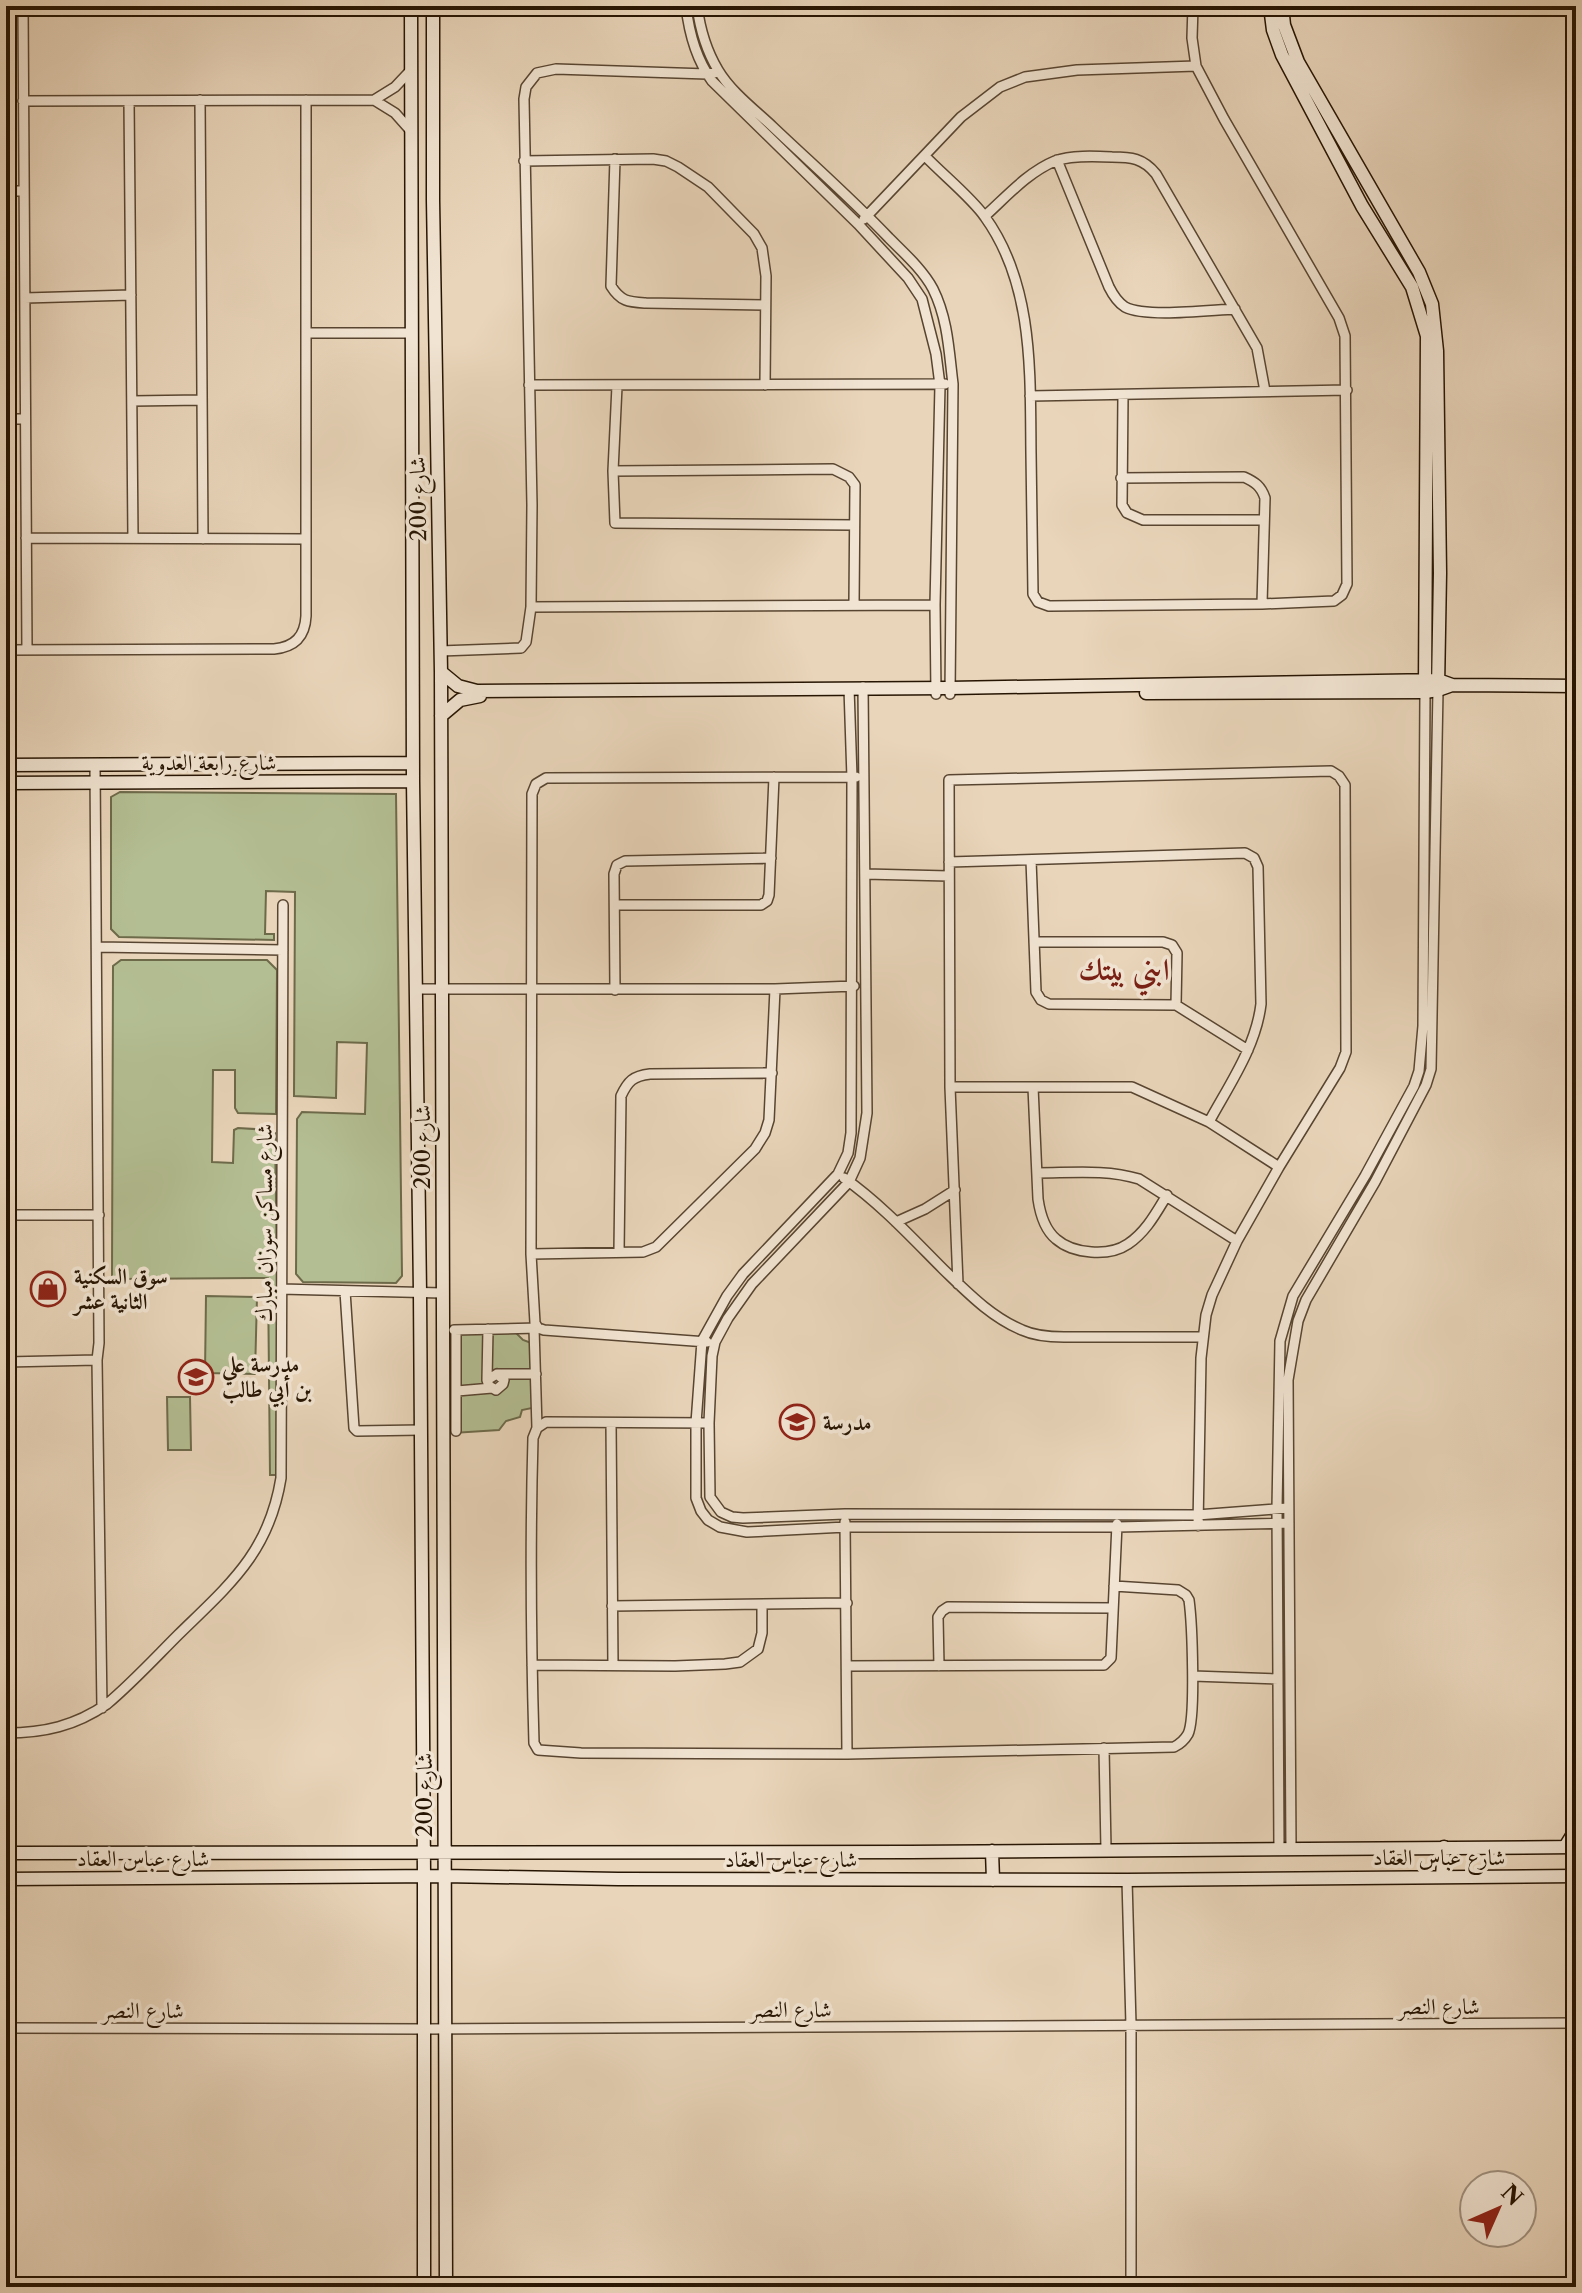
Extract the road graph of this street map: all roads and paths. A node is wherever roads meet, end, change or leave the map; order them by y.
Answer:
1 (23, 6) edge
2 (411, 6) edge
3 (433, 6) edge
4 (686, 6) edge
5 (697, 6) edge
6 (1193, 6) edge
7 (1270, 6) edge
8 (1282, 6) edge
9 (1196, 66) junction
10 (411, 70) junction
11 (719, 72) junction
12 (707, 74) junction
13 (200, 100) junction
14 (306, 100) junction
15 (374, 100) junction
16 (23, 101) junction
17 (129, 101) junction
18 (412, 132) junction
19 (925, 156) junction
20 (615, 159) junction
21 (1057, 160) junction
22 (524, 161) junction
23 (6, 191) edge
24 (24, 191) junction
25 (1377, 198) junction
26 (433, 200) junction
27 (412, 201) junction
28 (1362, 206) junction
29 (867, 215) junction
30 (985, 216) junction
31 (858, 224) junction
32 (131, 295) junction
33 (25, 298) junction
34 (765, 305) junction
35 (1235, 309) junction
36 (306, 333) junction
37 (412, 333) junction
38 (953, 384) junction
39 (529, 385) junction
40 (765, 385) junction
41 (940, 385) junction
42 (617, 386) junction
43 (1347, 390) junction
44 (1265, 391) junction
45 (1123, 395) junction
46 (1030, 396) junction
47 (202, 400) junction
48 (132, 401) junction
49 (6, 419) edge
50 (25, 419) junction
51 (613, 471) junction
52 (1121, 478) junction
53 (1263, 520) junction
54 (854, 525) junction
55 (26, 538) junction
56 (133, 538) junction
57 (203, 539) junction
58 (306, 539) junction
59 (439, 549) junction
60 (412, 550) junction
61 (1262, 604) junction
62 (854, 605) junction
63 (935, 605) junction
64 (531, 607) junction
65 (6, 650) edge
66 (27, 650) junction
67 (440, 651) junction
68 (441, 672) junction
69 (1431, 686) junction
70 (1576, 686) edge
71 (864, 691) junction
72 (943, 691) junction
73 (850, 692) junction
74 (441, 716) junction
75 (413, 763) junction
76 (373, 764) junction
77 (6, 765) edge
78 (95, 765) junction
79 (774, 777) junction
80 (864, 777) junction
81 (852, 778) junction
82 (413, 781) junction
83 (95, 782) junction
84 (373, 782) junction
85 (6, 783) edge
86 (771, 858) junction
87 (1031, 860) junction
88 (949, 862) junction
89 (865, 874) junction
90 (949, 876) junction
91 (283, 905) dead end
92 (615, 905) junction
93 (1034, 942) junction
94 (97, 947) junction
95 (283, 950) junction
96 (851, 986) junction
97 (866, 986) junction
98 (416, 989) junction
99 (441, 989) junction
100 (532, 989) junction
101 (775, 989) junction
102 (615, 990) junction
103 (1176, 1005) junction
104 (1248, 1050) junction
105 (772, 1073) junction
106 (950, 1087) junction
107 (1033, 1087) junction
108 (1209, 1122) junction
109 (1279, 1167) junction
110 (1037, 1173) junction
111 (838, 1174) junction
112 (1365, 1176) junction
113 (849, 1182) junction
114 (1375, 1182) junction
115 (955, 1190) junction
116 (1167, 1195) junction
117 (6, 1215) edge
118 (99, 1215) junction
119 (896, 1222) junction
120 (1237, 1241) junction
121 (619, 1251) junction
122 (531, 1254) junction
123 (958, 1284) junction
124 (281, 1289) junction
125 (345, 1291) junction
126 (420, 1293) junction
127 (442, 1293) junction
128 (536, 1328) junction
129 (488, 1329) junction
130 (456, 1330) junction
131 (442, 1331) junction
132 (1203, 1337) junction
133 (702, 1341) junction
134 (715, 1342) junction
135 (97, 1360) junction
136 (6, 1362) edge
137 (536, 1374) junction
138 (490, 1384) junction
139 (457, 1391) junction
140 (611, 1423) junction
141 (696, 1423) junction
142 (709, 1423) junction
143 (537, 1428) junction
144 (421, 1430) junction
145 (456, 1431) dead end
146 (1576, 1470) edge
147 (1277, 1508) junction
148 (1288, 1508) junction
149 (845, 1514) junction
150 (1117, 1515) junction
151 (1197, 1515) junction
152 (1575, 1520) edge
153 (1289, 1523) junction
154 (1277, 1524) junction
155 (1198, 1526) junction
156 (846, 1527) junction
157 (1117, 1527) junction
158 (1114, 1586) junction
159 (847, 1603) junction
160 (762, 1605) junction
161 (612, 1606) junction
162 (1576, 1607) edge
163 (1113, 1608) junction
164 (532, 1665) junction
165 (613, 1665) junction
166 (847, 1666) junction
167 (939, 1666) junction
168 (1193, 1676) junction
169 (1278, 1679) junction
170 (102, 1708) junction
171 (6, 1733) edge
172 (1104, 1748) junction
173 (847, 1754) junction
174 (1576, 1822) edge
175 (1444, 1847) junction
176 (1570, 1847) edge
177 (1285, 1848) junction
178 (1106, 1849) junction
179 (424, 1851) junction
180 (444, 1851) junction
181 (992, 1851) junction
182 (6, 1853) edge
183 (349, 1853) junction
184 (424, 1876) junction
185 (444, 1876) junction
186 (1576, 1876) edge
187 (350, 1877) junction
188 (1442, 1877) junction
189 (6, 1879) edge
190 (993, 1880) junction
191 (1127, 1880) junction
192 (1576, 2023) edge
193 (1131, 2025) junction
194 (6, 2028) edge
195 (425, 2029) junction
196 (445, 2029) junction
197 (424, 2287) edge
198 (446, 2287) edge
199 (1131, 2287) edge

1 - 16 street
2 - 10 street, شارع 200
3 - 26 street, شارع 200
4 - 12 street
5 - 11 street
6 - 9 street
7 - 28 street
8 - 25 street
9 - 19 street
9 - 43 street
10 - 15 street
10 - 18 street, شارع 200
11 - 12 street
11 - 29 street
12 - 22 street
12 - 31 street
13 - 14 street
13 - 17 street
13 - 47 street
14 - 15 street
14 - 36 street
15 - 18 street
16 - 17 street
16 - 24 street
17 - 32 street
18 - 27 street, شارع 200
19 - 29 street
19 - 30 street
20 - 22 street
20 - 34 street
20 - 34 street
21 - 30 street
21 - 35 street
21 - 35 street
22 - 39 street
23 - 24 street
24 - 33 street
25 - 28 street
25 - 69 street
26 - 27 street
26 - 59 street, شارع 200
27 - 37 street, شارع 200
28 - 69 street
29 - 31 street
29 - 38 street
30 - 46 street
31 - 41 street
32 - 33 street
32 - 48 street
33 - 50 street
34 - 40 street
35 - 44 street
36 - 37 street
36 - 58 street
37 - 60 street, شارع 200
38 - 41 street
38 - 72 street
39 - 42 street
39 - 64 street
40 - 41 street
40 - 42 street
41 - 63 street
42 - 51 street
43 - 44 street
43 - 61 street
44 - 45 street
45 - 46 street
45 - 52 street
46 - 61 street
47 - 48 street
47 - 57 street
48 - 56 street
49 - 50 street
50 - 55 street
51 - 54 street
51 - 54 street
52 - 53 street
52 - 53 street
53 - 61 street
54 - 62 street
55 - 56 street
55 - 66 street
56 - 57 street
57 - 58 street
58 - 66 street
59 - 60 street
59 - 67 street, شارع 200
60 - 75 street, شارع 200
62 - 63 street
62 - 64 street
63 - 72 street
64 - 67 street
65 - 66 street
67 - 68 street, شارع 200
68 - 73 street
68 - 74 street, شارع 200
69 - 70 street
69 - 72 street
69 - 112 street
69 - 114 street
71 - 72 street
71 - 73 street
71 - 80 street
73 - 74 street
73 - 81 street
74 - 99 street, شارع 200
75 - 76 street, شارع رابعة العدوية
75 - 82 street, شارع 200
76 - 78 street, شارع رابعة العدوية
76 - 84 street
77 - 78 street, شارع رابعة العدوية
78 - 83 street
79 - 81 street
79 - 86 street
79 - 100 street
80 - 81 street
80 - 89 street
81 - 96 street
82 - 84 street, شارع رابعة العدوية
82 - 98 street, شارع 200
83 - 84 street, شارع رابعة العدوية
83 - 85 street, شارع رابعة العدوية
83 - 94 street
86 - 92 street
86 - 92 street
87 - 88 street
87 - 93 street
87 - 104 street
88 - 90 street
88 - 109 street
89 - 90 street
89 - 97 street
90 - 106 street
91 - 95 street, شارع مساكن سوزان مبارك
92 - 102 street
93 - 103 street
93 - 103 street
94 - 95 street
94 - 118 street
95 - 124 street, شارع مساكن سوزان مبارك
96 - 97 street
96 - 101 street
96 - 111 street
97 - 113 street
98 - 99 street
98 - 126 street, شارع 200
99 - 100 street
99 - 127 street, شارع 200
100 - 102 street
100 - 122 street
101 - 102 street
101 - 105 street
103 - 104 street
104 - 108 street
105 - 121 street
105 - 121 street
106 - 107 street
106 - 115 street
107 - 108 street
107 - 110 street
108 - 109 street
109 - 120 street
110 - 116 street
110 - 116 street
111 - 113 street
111 - 133 street
112 - 114 street
112 - 147 street
113 - 119 street
113 - 134 street
114 - 148 street
115 - 119 street
115 - 123 street
116 - 120 street
117 - 118 street
118 - 135 street
119 - 123 street
120 - 132 street
121 - 122 street
122 - 128 street
123 - 132 street
124 - 125 street
124 - 170 street, شارع مساكن سوزان مبارك
125 - 126 street
125 - 144 street
126 - 127 street
126 - 144 street, شارع 200
127 - 131 street, شارع 200
128 - 129 street
128 - 133 street
128 - 137 street
129 - 130 street
129 - 138 street
130 - 131 street
130 - 139 street
131 - 180 street, شارع 200
132 - 151 street
133 - 134 street
133 - 141 street
134 - 142 street
135 - 136 street
135 - 170 street
137 - 138 street
137 - 143 street
138 - 139 street
139 - 145 street
140 - 141 street
140 - 143 street
140 - 161 street
141 - 142 street
141 - 156 street
142 - 149 street
143 - 164 street
144 - 179 street, شارع 200
146 - 152 street
147 - 148 street
147 - 151 street
147 - 154 street
148 - 153 street
149 - 150 street
149 - 156 street
150 - 151 street
150 - 157 street
151 - 155 street
152 - 162 street
153 - 154 street
153 - 177 street
154 - 155 street
154 - 169 street
155 - 157 street
156 - 157 street
156 - 159 street
157 - 158 street
158 - 163 street
158 - 168 street
159 - 160 street
159 - 166 street
160 - 161 street
160 - 165 street
161 - 165 street
163 - 167 street
163 - 167 street
164 - 165 street
164 - 173 street
166 - 167 street
166 - 173 street
168 - 169 street
168 - 172 street
169 - 177 street
170 - 171 street, شارع مساكن سوزان مبارك
172 - 173 street
172 - 178 street
174 - 176 street
175 - 176 street, شارع عباس العقاد
175 - 177 street, شارع عباس العقاد
175 - 188 street
177 - 178 street, شارع عباس العقاد
178 - 181 street, شارع عباس العقاد
179 - 180 street, شارع عباس العقاد
179 - 183 street, شارع عباس العقاد
179 - 184 street, شارع 200
180 - 181 street, شارع عباس العقاد
180 - 185 street, شارع 200
181 - 190 street
182 - 183 street, شارع عباس العقاد
183 - 187 street
184 - 185 street, شارع عباس العقاد
184 - 187 street, شارع عباس العقاد
184 - 195 street, شارع 200
185 - 190 street, شارع عباس العقاد
185 - 196 street, شارع 200
186 - 188 street, شارع عباس العقاد
187 - 189 street, شارع عباس العقاد
188 - 191 street, شارع عباس العقاد
190 - 191 street, شارع عباس العقاد
191 - 193 street
192 - 193 street, شارع النصر
193 - 196 street, شارع النصر
193 - 199 street
194 - 195 street, شارع النصر
195 - 196 street, شارع النصر
195 - 197 street, شارع 200
196 - 198 street, شارع 200

